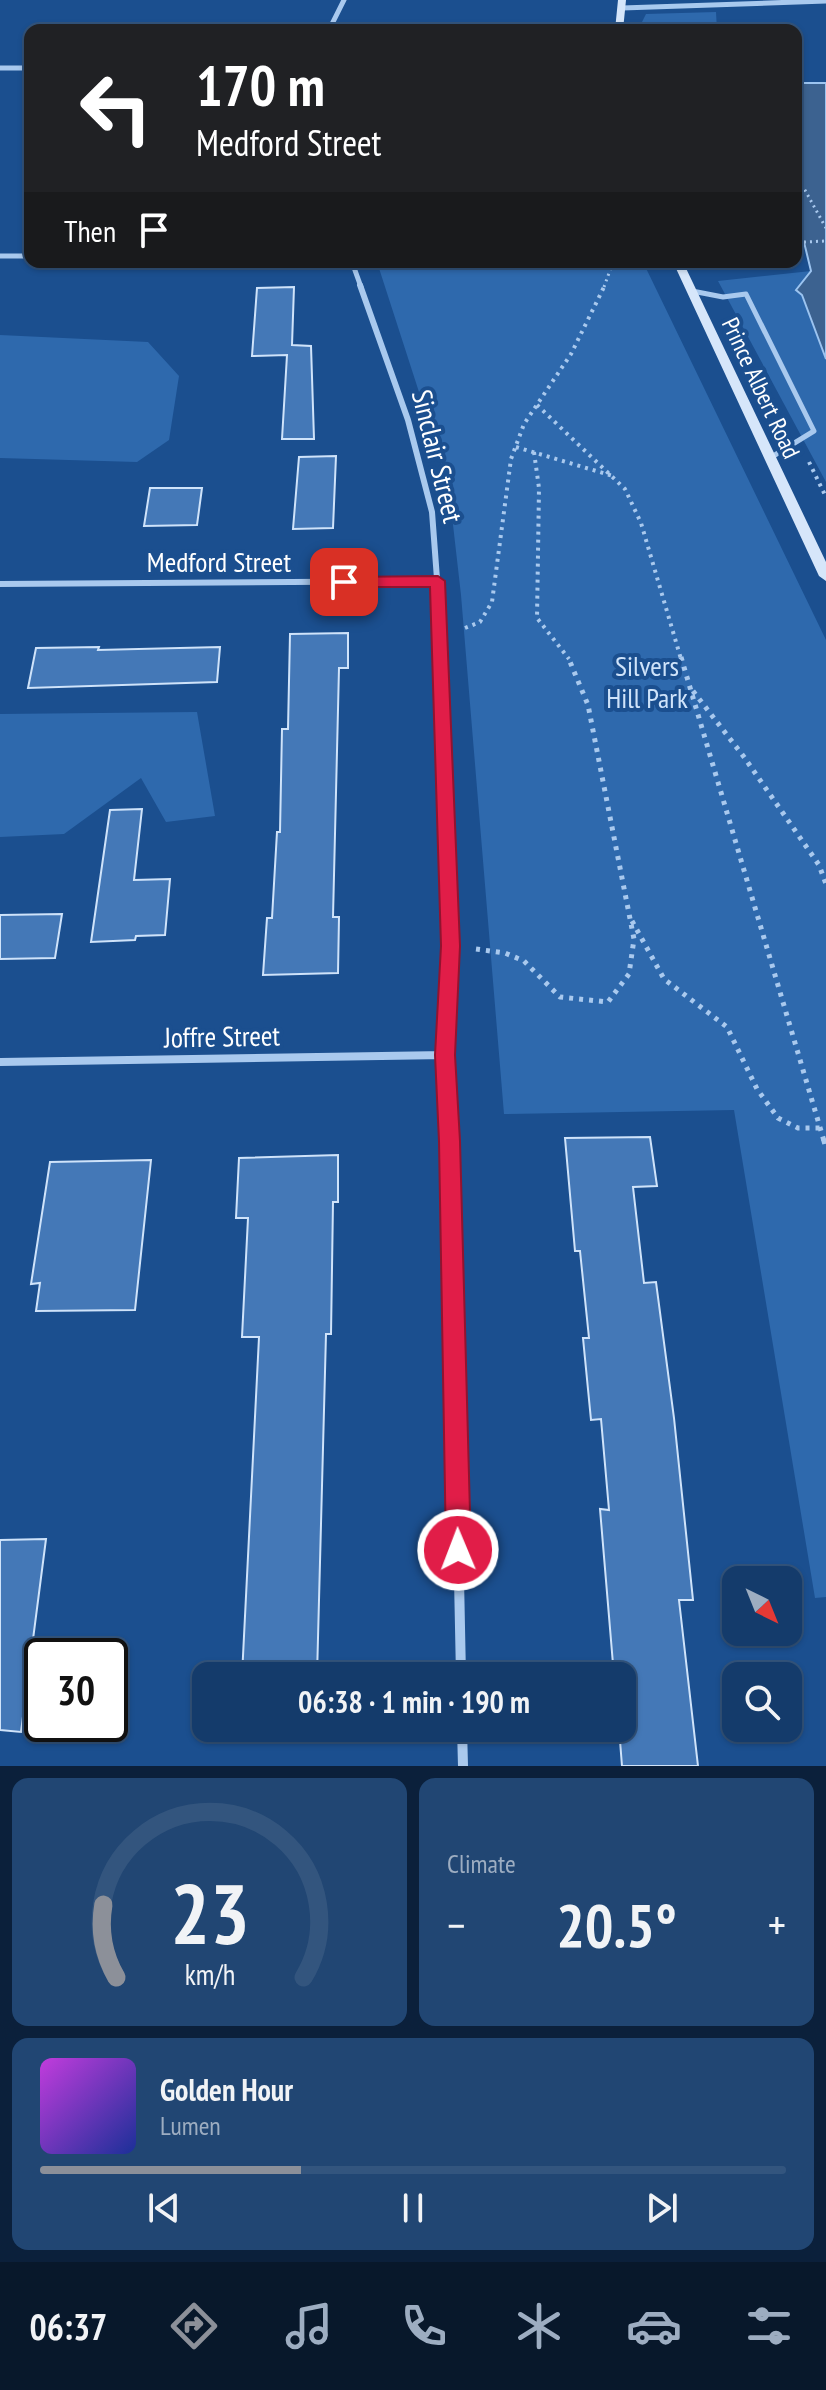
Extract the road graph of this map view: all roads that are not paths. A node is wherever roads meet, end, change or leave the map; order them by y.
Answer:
1 (344, 0) edge
2 (826, 1) edge
3 (622, 4) edge
4 (332, 24) edge
5 (620, 24) edge
6 (0, 68) edge
7 (24, 68) edge
8 (0, 256) edge
9 (24, 256) edge
10 (354, 268) edge
11 (681, 268) edge
12 (692, 291) junction
13 (770, 458) junction
14 (826, 576) edge
15 (438, 581) junction
16 (0, 584) edge
17 (445, 1055) junction
18 (0, 1062) edge
19 (461, 1662) edge
20 (462, 1742) edge
21 (463, 1766) edge

1 - 4 street
2 - 3 street
3 - 5 main road
6 - 7 street
8 - 9 street
10 - 15 street, Sinclair Street
11 - 12 main road, Prince Albert Road
12 - 13 main road, Prince Albert Road
12 - 13 lane
13 - 14 main road, Prince Albert Road
15 - 16 street, Medford Street
15 - 17 street, Sinclair Street
17 - 18 street, Joffre Street
17 - 19 street, Sinclair Street
20 - 21 street

